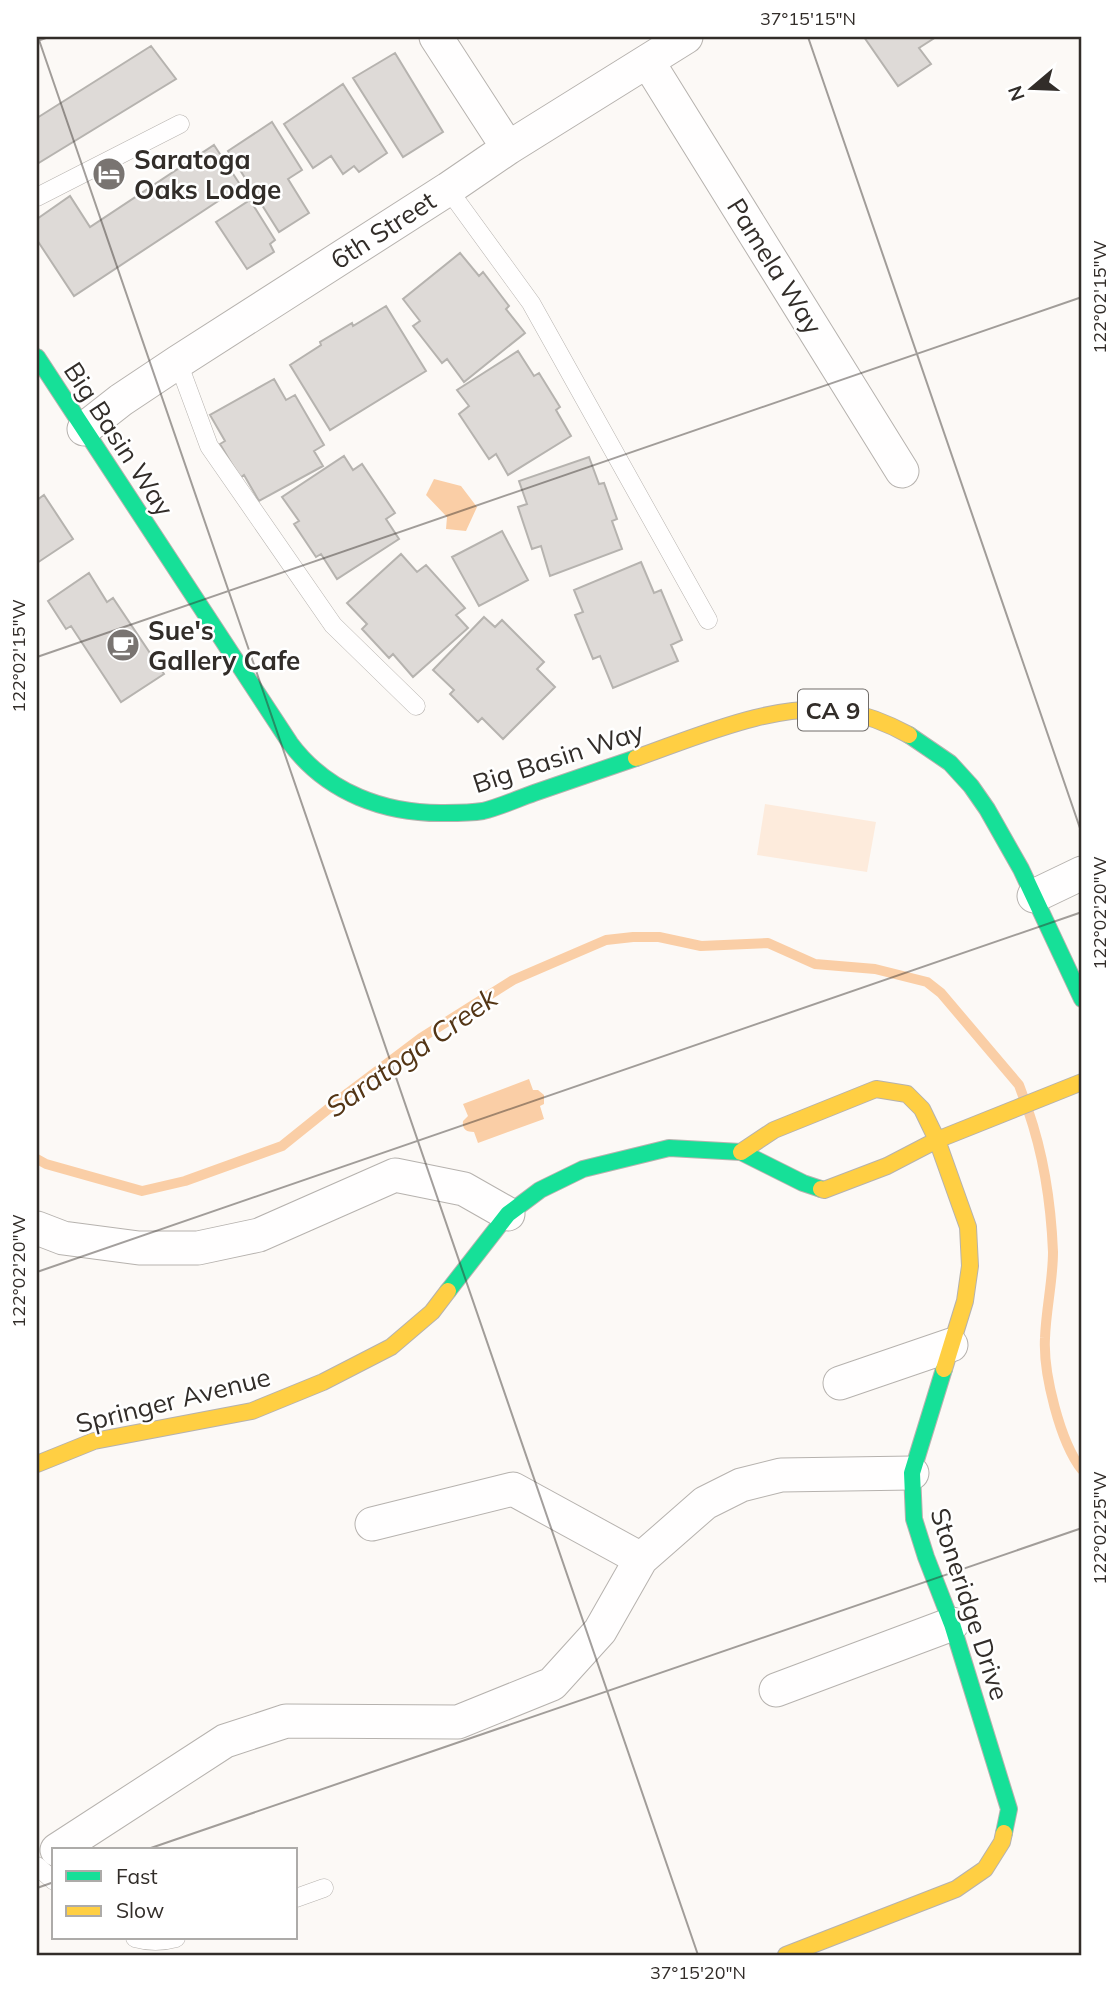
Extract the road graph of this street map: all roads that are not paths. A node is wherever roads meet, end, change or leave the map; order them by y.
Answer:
1 (436, 37) edge
2 (686, 37) edge
3 (648, 62) junction
4 (180, 124) dead end
5 (508, 148) junction
6 (448, 189) junction
7 (37, 197) edge
8 (37, 358) edge
9 (178, 362) junction
10 (84, 429) junction
11 (902, 471) dead end
12 (708, 620) dead end
13 (416, 706) dead end
14 (1082, 873) edge
15 (1034, 896) junction
16 (1082, 999) edge
17 (1082, 1082) edge
18 (937, 1140) junction
19 (741, 1152) junction
20 (508, 1213) junction
21 (37, 1228) edge
22 (951, 1345) junction
23 (840, 1383) dead end
24 (37, 1464) edge
25 (912, 1473) junction
26 (372, 1524) dead end
27 (641, 1559) junction
28 (952, 1624) junction
29 (776, 1690) dead end
30 (60, 1848) edge
31 (52, 1853) edge
32 (37, 1865) edge
33 (52, 1879) edge
34 (324, 1888) dead end
35 (298, 1897) edge
36 (142, 1940) edge
37 (169, 1940) edge
38 (786, 1955) edge

1 - 5 street
2 - 3 street, 6th Street
3 - 5 street, 6th Street
3 - 11 street, Pamela Way
4 - 7 lane
5 - 6 street, 6th Street
6 - 9 street, 6th Street
6 - 12 lane
8 - 10 street, Big Basin Way / CA 9
9 - 10 street, 6th Street
9 - 13 lane
10 - 15 street, Big Basin Way / CA 9
14 - 15 street
15 - 16 street, Big Basin Way / CA 9
17 - 18 street, Springer Avenue
18 - 19 street, Springer Avenue
18 - 19 street
18 - 22 street, Stoneridge Drive
19 - 20 street, Springer Avenue
20 - 21 street
20 - 24 street, Springer Avenue
22 - 23 street
22 - 25 street, Stoneridge Drive
25 - 27 street
25 - 28 street, Stoneridge Drive
26 - 27 street
27 - 30 street
28 - 29 street
28 - 38 street, Stoneridge Drive
31 - 32 street
32 - 33 lane
34 - 35 lane
36 - 37 lane

